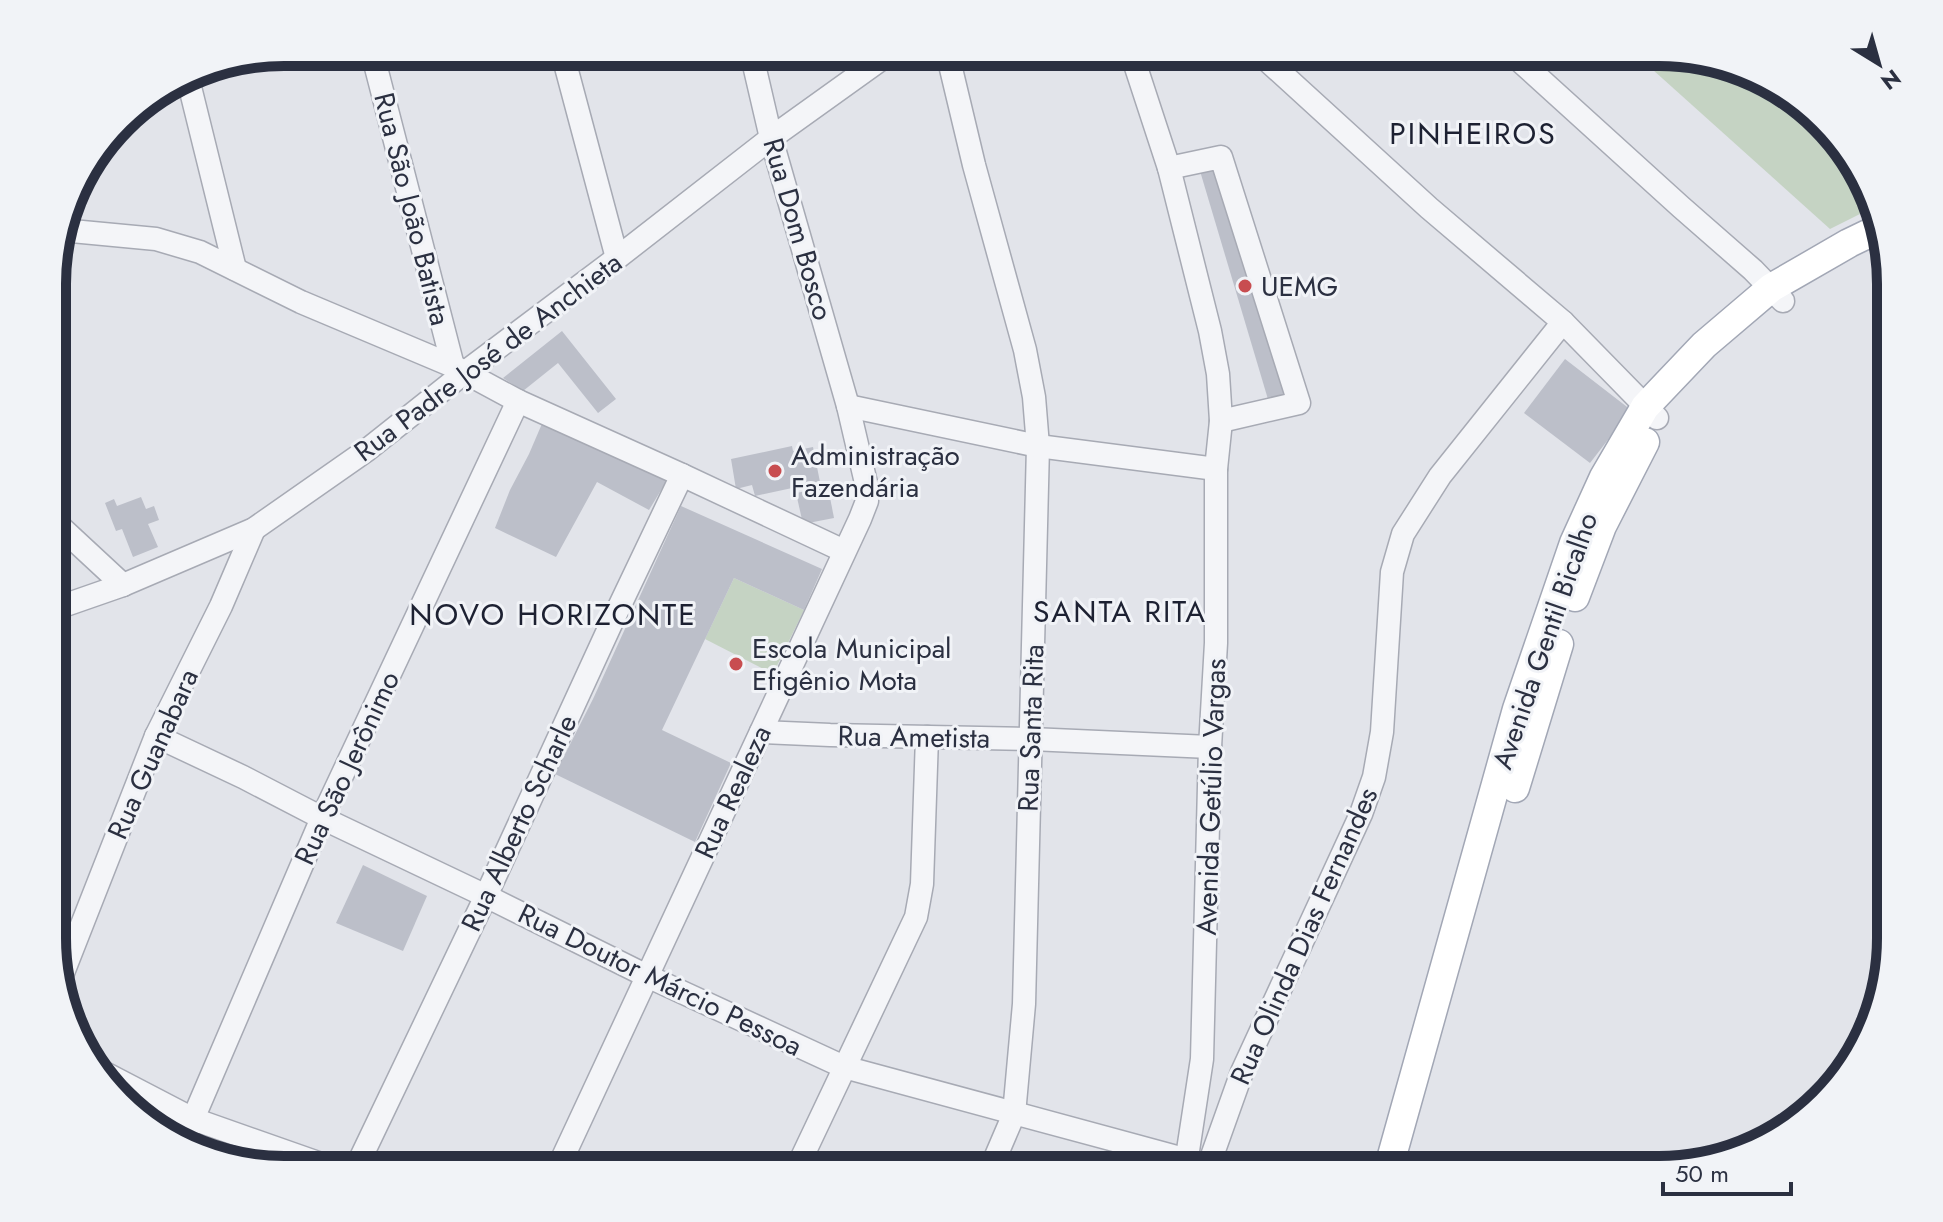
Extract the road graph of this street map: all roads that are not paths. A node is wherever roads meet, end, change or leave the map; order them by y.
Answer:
1 (376, 66) edge
2 (566, 66) edge
3 (754, 66) edge
4 (871, 66) edge
5 (950, 66) edge
6 (1136, 66) edge
7 (1273, 66) edge
8 (1525, 66) edge
9 (190, 87) edge
10 (771, 138) junction
11 (1169, 168) junction
12 (72, 231) edge
13 (1871, 233) edge
14 (1874, 249) edge
15 (617, 258) junction
16 (235, 269) junction
17 (1777, 294) junction
18 (1563, 322) junction
19 (458, 370) junction
20 (518, 401) junction
21 (848, 406) junction
22 (1651, 413) junction
23 (1221, 421) junction
24 (1038, 446) junction
25 (1216, 469) junction
26 (682, 475) junction
27 (254, 529) junction
28 (66, 532) edge
29 (844, 551) junction
30 (123, 585) junction
31 (66, 605) edge
32 (761, 732) junction
33 (156, 736) junction
34 (927, 737) junction
35 (1031, 739) junction
36 (1210, 747) junction
37 (322, 818) junction
38 (486, 896) junction
39 (68, 961) edge
40 (647, 976) junction
41 (844, 1067) junction
42 (127, 1089) edge
43 (1014, 1114) junction
44 (188, 1129) edge
45 (287, 1156) edge
46 (362, 1156) edge
47 (563, 1156) edge
48 (803, 1156) edge
49 (996, 1156) edge
50 (1159, 1156) edge
51 (1194, 1156) edge
52 (1198, 1156) edge
53 (1392, 1156) edge
54 (1411, 1156) edge

1 - 19 street, Rua São João Batista
2 - 15 street
3 - 10 street, Rua Dom Bosco
4 - 10 street, Rua Padre José de Anchieta
5 - 24 street, Rua Santa Rita
6 - 11 street, Avenida Getúlio Vargas
7 - 18 street
8 - 17 street
9 - 16 street
10 - 15 street, Rua Padre José de Anchieta
10 - 21 street, Rua Dom Bosco
11 - 23 street, Avenida Getúlio Vargas
11 - 23 street
12 - 16 street
13 - 17 main road, Avenida Gentil Bicalho
14 - 17 main road, Avenida Gentil Bicalho
15 - 19 street, Rua Padre José de Anchieta
16 - 19 street
17 - 22 main road, Avenida Gentil Bicalho
18 - 22 street
18 - 52 street, Rua Olinda Dias Fernandes
19 - 20 street
19 - 27 street, Rua Padre José de Anchieta
20 - 26 street
20 - 37 street, Rua São Jerônimo
21 - 24 street
21 - 29 street, Rua Realeza
22 - 53 main road, Avenida Gentil Bicalho
22 - 54 main road, Avenida Gentil Bicalho
23 - 25 street, Avenida Getúlio Vargas
24 - 25 street
24 - 35 street, Rua Santa Rita
25 - 36 street, Avenida Getúlio Vargas
26 - 29 street
26 - 38 street, Rua Alberto Scharle
27 - 30 street, Rua Padre José de Anchieta
27 - 33 street, Rua Guanabara
28 - 30 street
29 - 32 street, Rua Realeza
30 - 31 street, Rua Padre José de Anchieta
32 - 34 street, Rua Ametista
32 - 40 street, Rua Realeza
33 - 37 street, Rua Doutor Márcio Pessoa
33 - 39 street, Rua Guanabara
34 - 35 street, Rua Ametista
34 - 41 street
35 - 36 street, Rua Ametista
35 - 43 street, Rua Santa Rita
36 - 51 street, Avenida Getúlio Vargas
37 - 38 street, Rua Doutor Márcio Pessoa
37 - 44 street, Rua São Jerônimo
38 - 40 street, Rua Doutor Márcio Pessoa
38 - 46 street, Rua Alberto Scharle
40 - 41 street, Rua Doutor Márcio Pessoa
40 - 47 street, Rua Realeza
41 - 43 street, Rua Doutor Márcio Pessoa
41 - 48 street
42 - 44 street
43 - 49 street, Rua Santa Rita
43 - 50 street, Rua Doutor Márcio Pessoa
44 - 45 street

